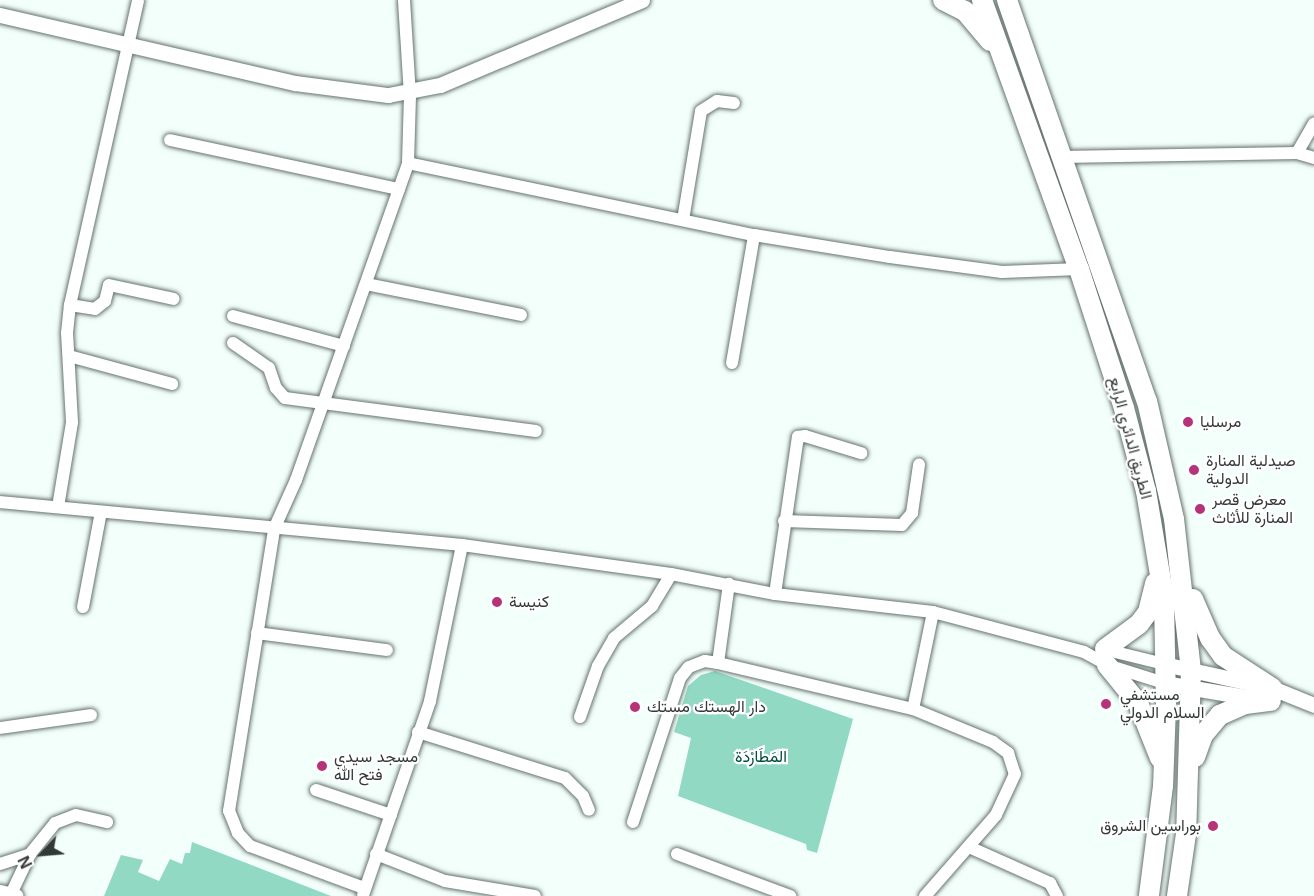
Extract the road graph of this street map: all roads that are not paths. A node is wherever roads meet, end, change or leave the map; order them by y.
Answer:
1 (138, 0) edge
2 (405, 0) edge
3 (943, 0) edge
4 (982, 0) edge
5 (1007, 0) edge
6 (635, 1) edge
7 (0, 15) edge
8 (130, 44) junction
9 (1007, 67) junction
10 (410, 93) junction
11 (734, 103) dead end
12 (1314, 123) edge
13 (170, 140) dead end
14 (1297, 153) junction
15 (1061, 157) junction
16 (1314, 158) edge
17 (408, 163) junction
18 (399, 189) junction
19 (683, 220) junction
20 (754, 235) junction
21 (1079, 269) junction
22 (366, 284) junction
23 (174, 299) dead end
24 (70, 304) junction
25 (521, 315) dead end
26 (233, 316) dead end
27 (233, 343) dead end
28 (344, 346) junction
29 (69, 356) junction
30 (732, 363) dead end
31 (172, 384) dead end
32 (323, 402) junction
33 (536, 431) dead end
34 (861, 453) dead end
35 (919, 465) dead end
36 (0, 502) edge
37 (58, 507) junction
38 (101, 512) junction
39 (784, 521) junction
40 (274, 529) junction
41 (462, 545) junction
42 (1180, 555) junction
43 (1158, 559) junction
44 (671, 574) junction
45 (729, 584) junction
46 (775, 594) junction
47 (83, 607) dead end
48 (933, 612) junction
49 (258, 633) junction
50 (387, 650) dead end
51 (1106, 657) junction
52 (718, 663) junction
53 (1164, 673) junction
54 (1192, 679) junction
55 (1271, 695) junction
56 (1314, 705) edge
57 (913, 709) junction
58 (91, 715) dead end
59 (580, 717) dead end
60 (0, 728) edge
61 (418, 732) junction
62 (1189, 776) junction
63 (1163, 786) junction
64 (316, 790) dead end
65 (589, 810) dead end
66 (391, 815) junction
67 (107, 822) dead end
68 (633, 822) dead end
69 (969, 847) junction
70 (30, 854) junction
71 (376, 854) junction
72 (677, 854) dead end
73 (0, 864) edge
74 (363, 892) edge
75 (9, 894) edge
76 (535, 896) edge
77 (790, 896) edge
78 (925, 896) edge
79 (1057, 896) edge
80 (1149, 896) edge
81 (1177, 896) edge

1 - 8 street
2 - 10 street
3 - 9 main road
4 - 9 main road, الطريق الدائري الرابع
5 - 15 main road, الطريق الدائري الرابع
6 - 10 street
7 - 8 street
8 - 10 street
8 - 24 street
9 - 21 main road, الطريق الدائري الرابع
10 - 17 street
11 - 19 street
12 - 14 street
13 - 18 street
14 - 15 street
14 - 16 street
15 - 42 main road, الطريق الدائري الرابع
17 - 18 street
17 - 19 street
18 - 22 street
19 - 20 street
20 - 21 street
20 - 30 street
21 - 43 main road, الطريق الدائري الرابع
22 - 25 street
22 - 28 street
23 - 24 street
24 - 29 street
26 - 28 street
27 - 32 street
28 - 32 street
29 - 31 street
29 - 37 street
32 - 33 street
32 - 40 street
34 - 39 street
35 - 39 street
36 - 37 street
37 - 38 street
38 - 40 street
38 - 47 street
39 - 46 street
40 - 41 street
40 - 49 street
41 - 44 street
41 - 61 street
42 - 54 main road, الطريق الدائري الرابع
42 - 55 main road
43 - 51 main road
43 - 53 main road, الطريق الدائري الرابع
44 - 45 street
44 - 59 street
45 - 46 street
45 - 52 street
46 - 48 street
48 - 51 street
48 - 57 street
49 - 50 street
49 - 74 street
51 - 53 street
51 - 53 street
51 - 63 main road
52 - 57 street
52 - 68 street
53 - 54 street
53 - 63 main road, الطريق الدائري الرابع
54 - 55 street
54 - 62 main road, الطريق الدائري الرابع
55 - 56 street
55 - 62 main road
57 - 69 street
58 - 60 street
61 - 65 street
61 - 66 street
62 - 81 main road, الطريق الدائري الرابع
63 - 80 main road, الطريق الدائري الرابع
64 - 66 street
66 - 71 street
67 - 70 street
69 - 78 street
69 - 79 street
70 - 73 street
70 - 75 street
71 - 74 street
71 - 76 street
72 - 77 street

